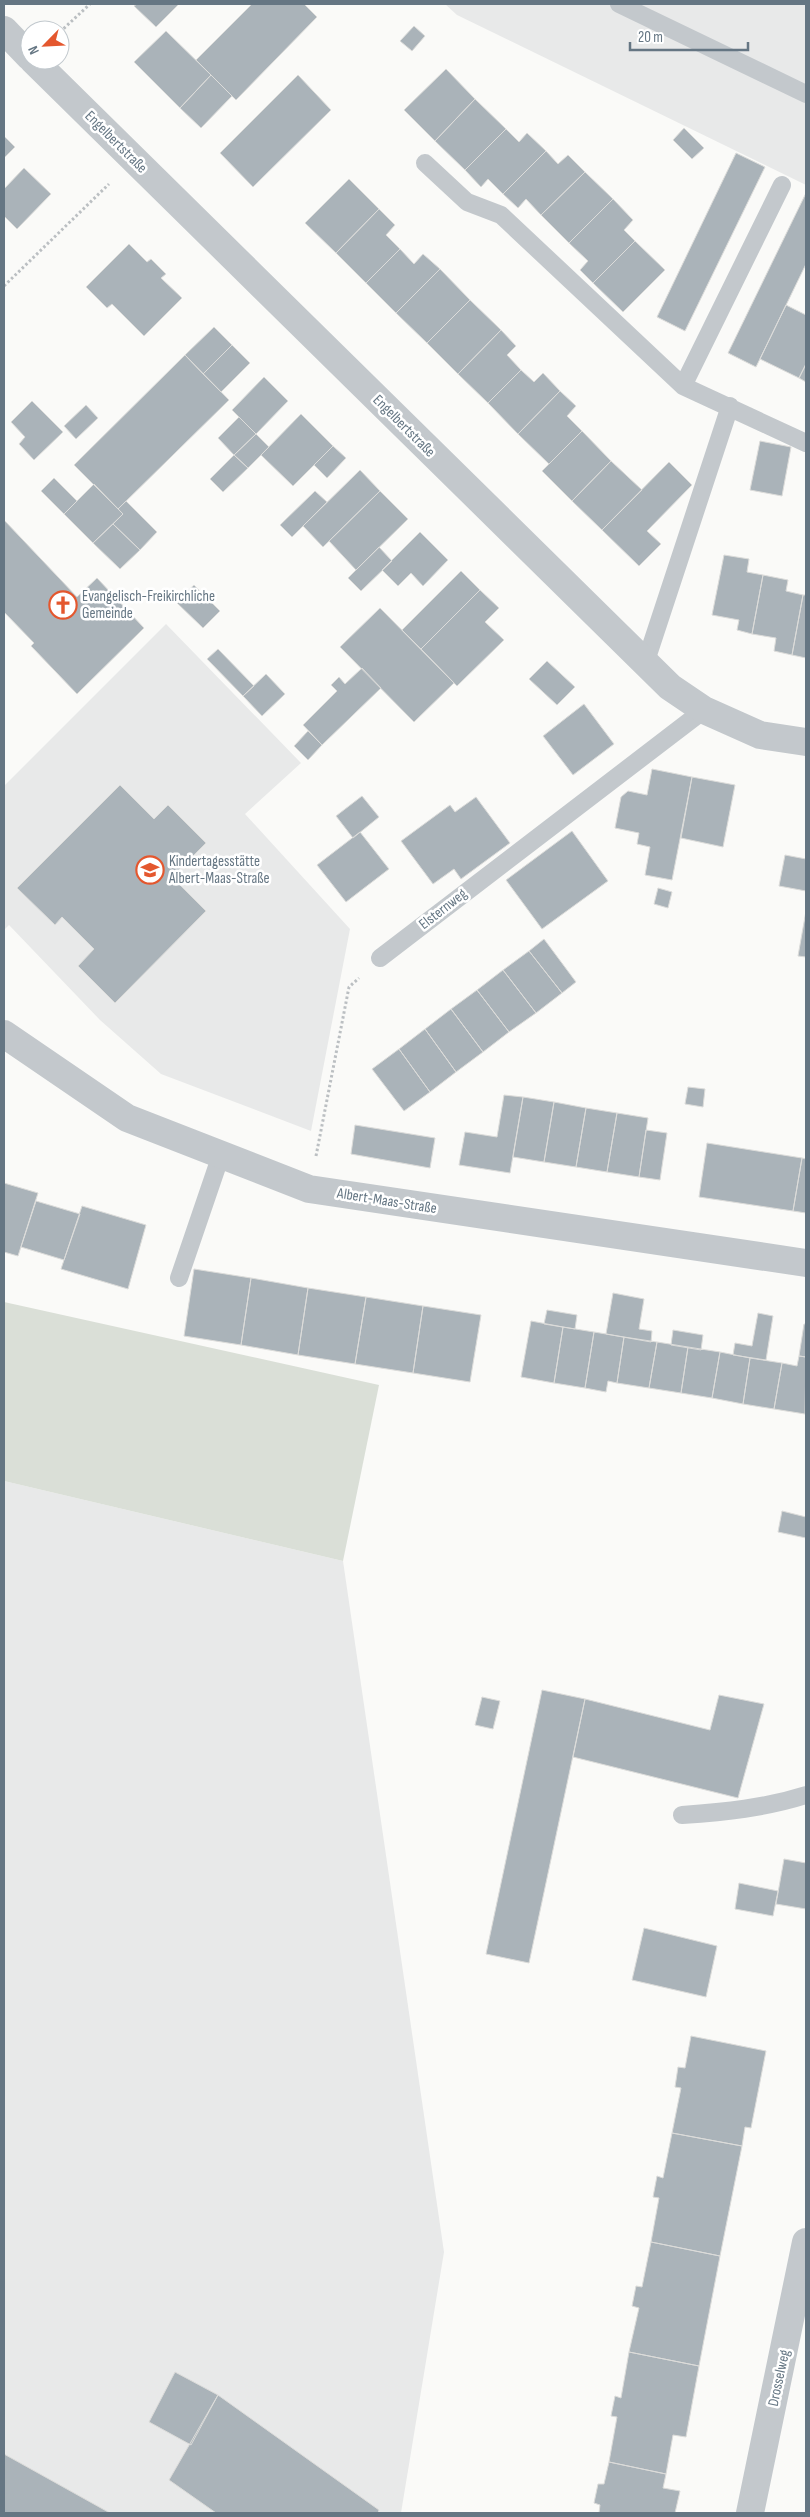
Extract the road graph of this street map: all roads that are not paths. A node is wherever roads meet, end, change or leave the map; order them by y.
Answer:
1 (618, 4) edge
2 (4, 30) edge
3 (20, 46) edge
4 (44, 70) edge
5 (806, 94) edge
6 (425, 163) dead end
7 (782, 185) dead end
8 (684, 386) junction
9 (730, 406) junction
10 (806, 443) edge
11 (644, 664) junction
12 (704, 710) junction
13 (806, 742) edge
14 (380, 958) road end
15 (4, 1034) edge
16 (222, 1155) junction
17 (806, 1263) edge
18 (179, 1278) dead end
19 (806, 1795) edge
20 (682, 1815) dead end
21 (806, 2242) edge
22 (750, 2513) edge

1 - 5 lane
2 - 3 street
4 - 11 street, Engelbertstraße
6 - 8 lane
7 - 8 lane
8 - 9 lane
9 - 10 lane
9 - 11 lane
11 - 12 street, Engelbertstraße
12 - 13 street, Engelbertstraße
12 - 14 lane, Elsternweg
15 - 16 street, Albert-Maas-Straße
16 - 17 street, Albert-Maas-Straße
16 - 18 lane
19 - 20 lane
21 - 22 street, Drosselweg

